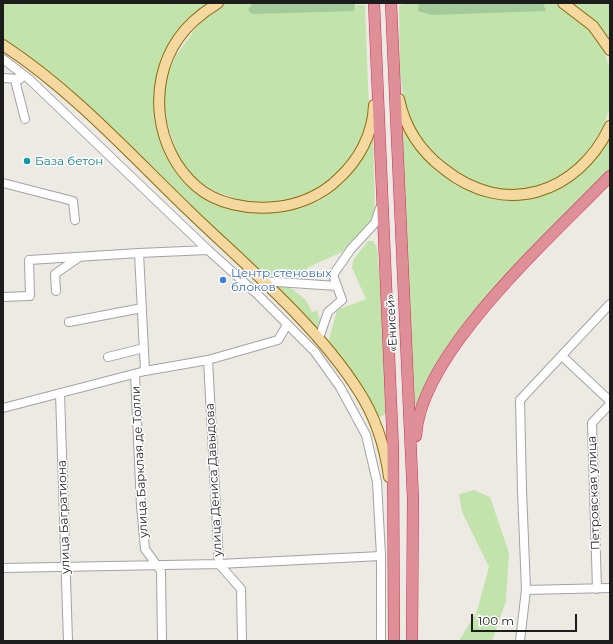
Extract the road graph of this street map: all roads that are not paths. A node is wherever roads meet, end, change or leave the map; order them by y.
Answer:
1 (218, 3) edge
2 (374, 3) edge
3 (391, 3) edge
4 (563, 3) edge
5 (3, 45) edge
6 (376, 47) junction
7 (610, 50) edge
8 (19, 56) junction
9 (3, 60) edge
10 (394, 76) junction
11 (3, 78) edge
12 (29, 79) junction
13 (15, 80) junction
14 (25, 119) dead end
15 (610, 126) edge
16 (610, 176) edge
17 (3, 183) edge
18 (382, 197) junction
19 (75, 220) dead end
20 (208, 250) junction
21 (139, 253) junction
22 (79, 258) junction
23 (262, 281) junction
24 (337, 286) junction
25 (56, 291) dead end
26 (3, 297) edge
27 (610, 304) edge
28 (142, 308) junction
29 (69, 322) dead end
30 (287, 325) junction
31 (319, 338) junction
32 (144, 348) junction
33 (562, 356) junction
34 (108, 357) dead end
35 (208, 360) junction
36 (145, 371) junction
37 (134, 374) junction
38 (60, 392) junction
39 (610, 400) edge
40 (610, 404) edge
41 (3, 408) edge
42 (413, 499) junction
43 (394, 508) junction
44 (381, 556) junction
45 (156, 564) junction
46 (219, 564) junction
47 (66, 566) junction
48 (3, 568) edge
49 (610, 588) edge
50 (597, 589) junction
51 (526, 590) junction
52 (68, 641) edge
53 (162, 641) edge
54 (242, 641) edge
55 (381, 641) edge
56 (394, 641) edge
57 (412, 641) edge
58 (520, 641) edge

1 - 6 main road
2 - 6 highway, «Енисей»
3 - 10 highway, «Енисей»
4 - 7 main road
5 - 8 main road
6 - 18 highway, «Енисей»
8 - 9 street
8 - 23 main road
9 - 12 street
10 - 15 main road
10 - 42 highway, «Енисей»
11 - 13 street
12 - 13 street
12 - 20 street
13 - 14 street
16 - 42 highway
17 - 19 street
18 - 24 street
18 - 43 highway, «Енисей»
20 - 21 street
20 - 30 street
21 - 22 street
21 - 28 street
22 - 25 street
22 - 26 street
23 - 24 street
23 - 31 main road
24 - 31 street
27 - 33 street
28 - 29 street
28 - 32 street
30 - 35 street
30 - 44 street
31 - 43 main road
32 - 34 street
32 - 36 street
33 - 39 street
33 - 51 street
35 - 36 street
35 - 46 street, улица Дениса Давыдова
36 - 37 street
37 - 38 street
37 - 45 street, улица Барклая де Толли
38 - 41 street
38 - 47 street, улица Багратиона
40 - 50 street, Петровская улица
42 - 57 highway, «Енисей»
43 - 56 highway, «Енисей»
44 - 46 street
44 - 55 street
45 - 46 street
45 - 47 street
45 - 53 street, улица Барклая де Толли
46 - 54 street, улица Дениса Давыдова
47 - 48 street
47 - 52 street, улица Багратиона
49 - 50 street
50 - 51 street
51 - 58 street

